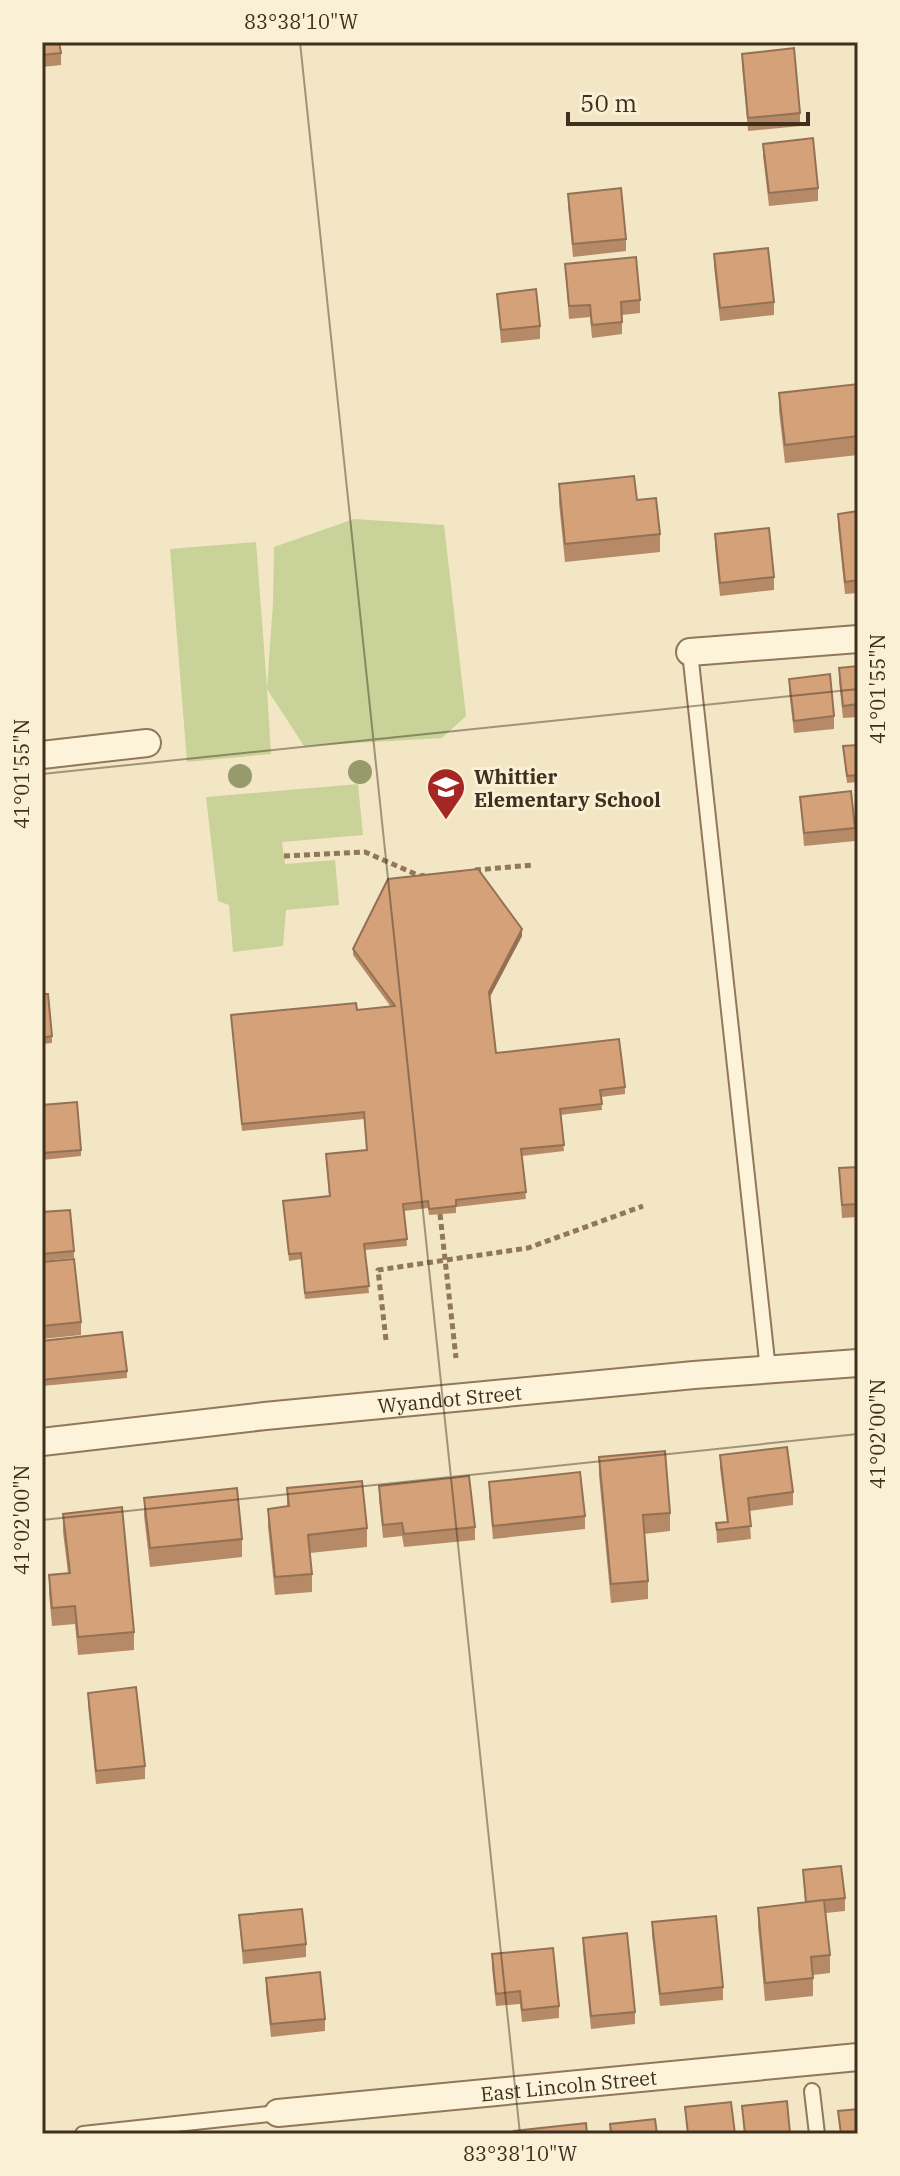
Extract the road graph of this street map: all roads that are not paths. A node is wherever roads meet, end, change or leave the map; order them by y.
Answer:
1 (858, 639) edge
2 (690, 652) joint
3 (147, 743) dead end
4 (42, 755) edge
5 (858, 1363) edge
6 (768, 1370) junction
7 (42, 1442) edge
8 (858, 2057) edge
9 (812, 2091) dead end
10 (278, 2113) joint
11 (83, 2134) edge
12 (817, 2134) edge

1 - 2 street
2 - 6 lane
3 - 4 street
5 - 6 street, Wyandot Street
6 - 7 street, Wyandot Street
8 - 10 street, East Lincoln Street
9 - 12 lane
10 - 11 lane

